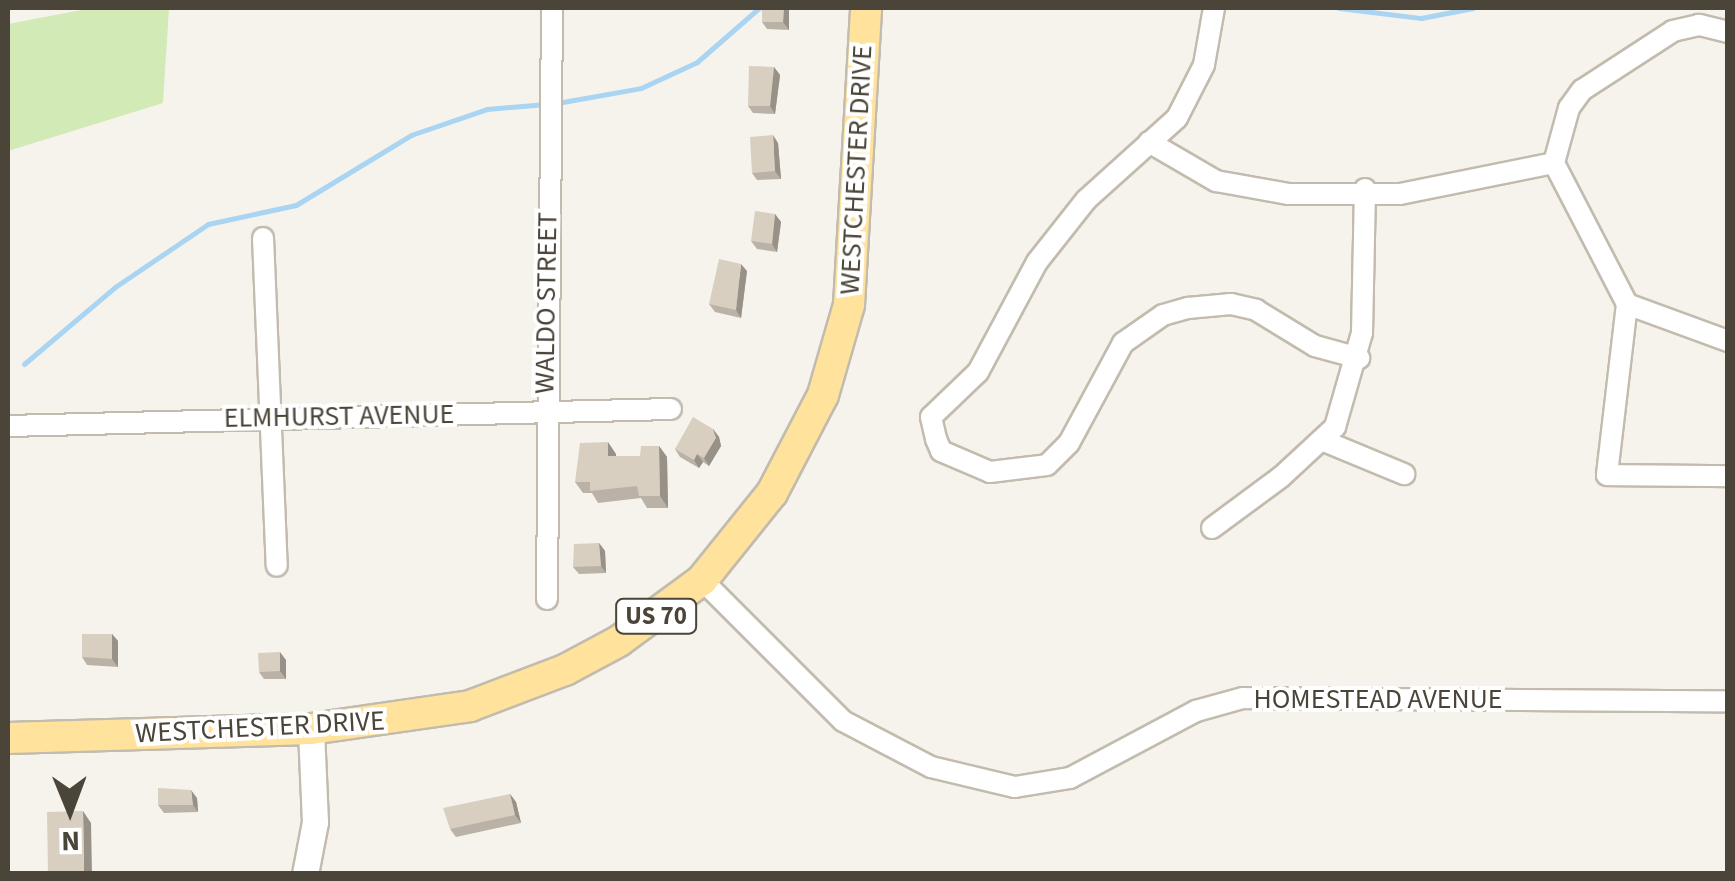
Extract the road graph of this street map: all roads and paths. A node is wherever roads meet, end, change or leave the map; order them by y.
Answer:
1 (552, 8) edge
2 (866, 8) edge
3 (1214, 8) edge
4 (1728, 32) edge
5 (1149, 142) junction
6 (1554, 163) junction
7 (1364, 189) junction
8 (263, 238) dead end
9 (1627, 304) junction
10 (1728, 341) edge
11 (1359, 358) junction
12 (672, 409) dead end
13 (545, 414) junction
14 (275, 417) junction
15 (8, 426) edge
16 (1324, 442) junction
17 (1404, 474) dead end
18 (1728, 476) edge
19 (1212, 528) dead end
20 (276, 566) dead end
21 (702, 580) junction
22 (547, 599) dead end
23 (1728, 701) edge
24 (312, 729) junction
25 (8, 738) edge
26 (305, 874) edge

1 - 13 street, WALDO STREET
2 - 21 main road, WESTCHESTER DRIVE / US 70
3 - 5 street
4 - 6 street
5 - 7 street
5 - 11 street
6 - 7 street
6 - 9 street
7 - 11 street
8 - 14 street
9 - 10 street
9 - 18 street
11 - 16 street
12 - 13 street, ELMHURST AVENUE
13 - 14 street, ELMHURST AVENUE
13 - 22 street, WALDO STREET
14 - 15 street, ELMHURST AVENUE
14 - 20 street
16 - 17 street
16 - 19 street
21 - 23 street, HOMESTEAD AVENUE
21 - 24 main road, WESTCHESTER DRIVE / US 70
24 - 25 main road, WESTCHESTER DRIVE / US 70
24 - 26 street

